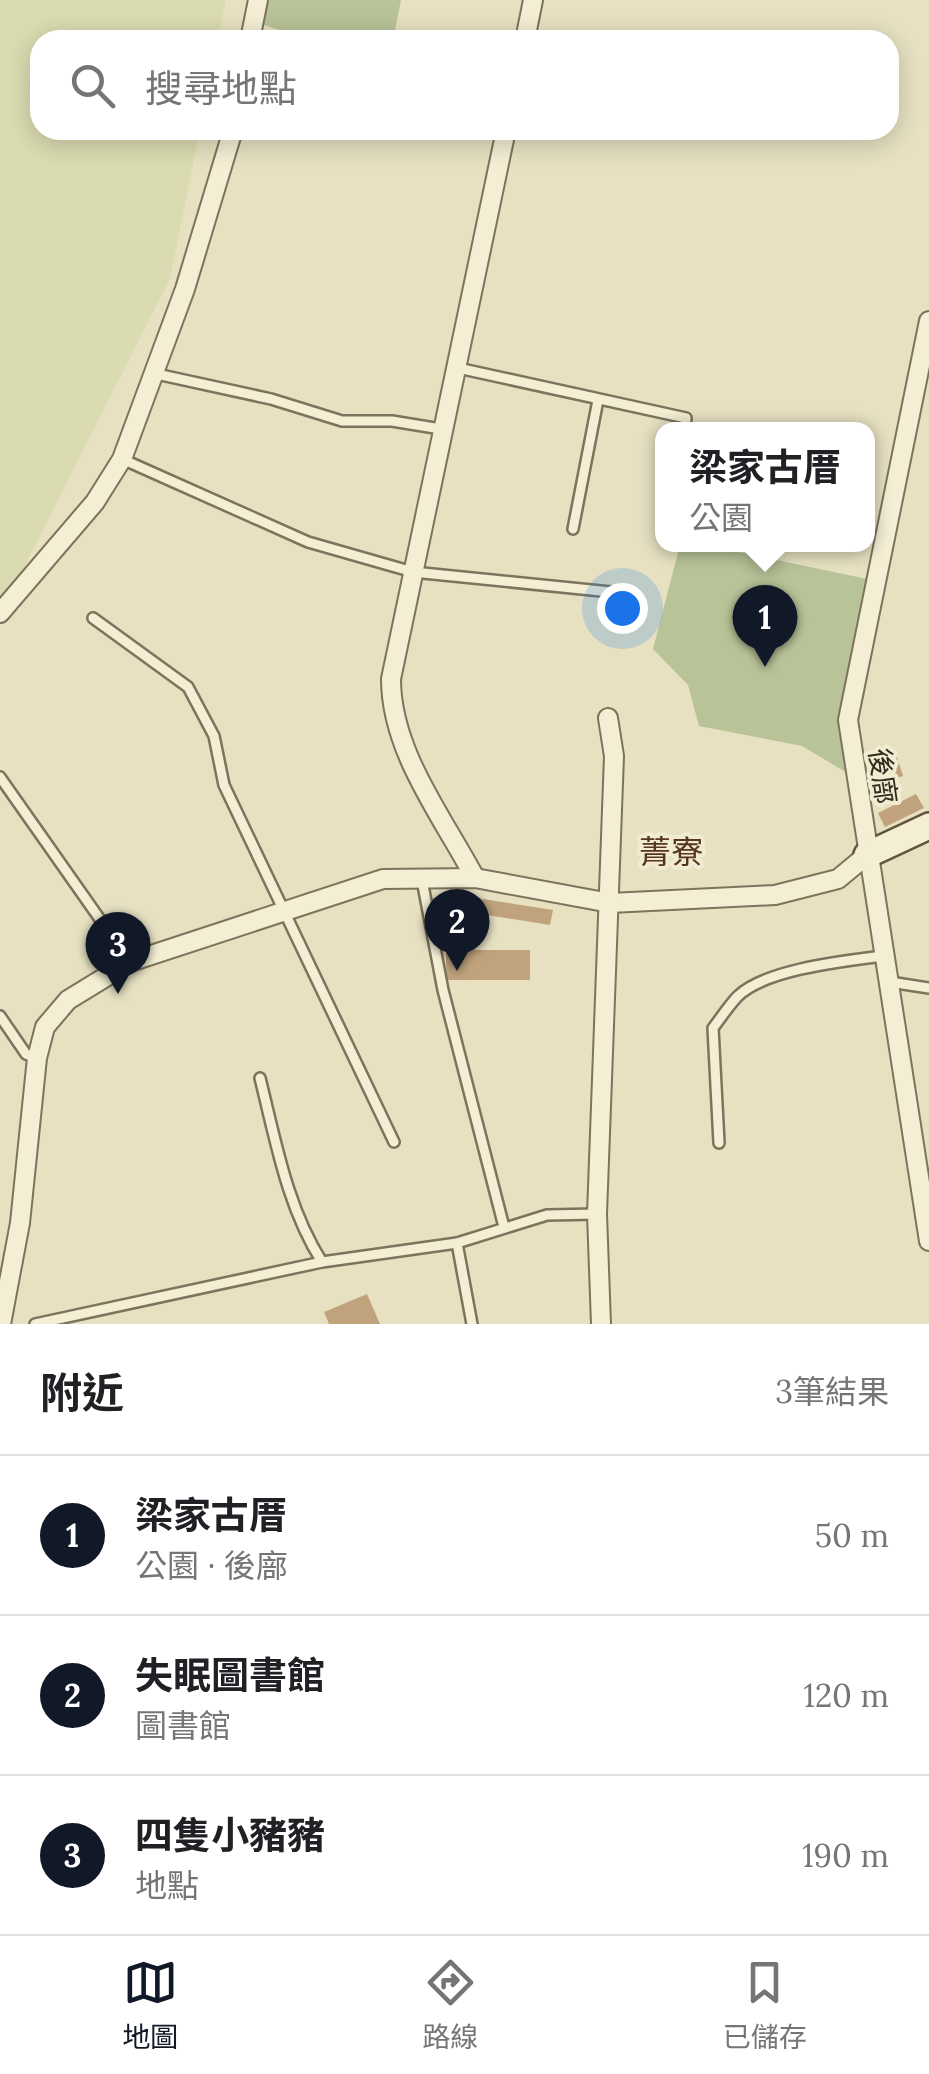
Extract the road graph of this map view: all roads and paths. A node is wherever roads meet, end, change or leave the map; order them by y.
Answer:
1 (258, 0) edge
2 (533, 0) edge
3 (252, 30) edge
4 (527, 30) edge
5 (230, 140) edge
6 (504, 140) edge
7 (929, 321) edge
8 (458, 368) junction
9 (152, 372) junction
10 (598, 400) junction
11 (686, 422) edge
12 (441, 429) junction
13 (122, 459) junction
14 (572, 528) dead end
15 (413, 572) junction
16 (611, 592) dead end
17 (0, 613) edge
18 (93, 618) dead end
19 (608, 718) dead end
20 (0, 777) edge
21 (929, 826) edge
22 (867, 855) junction
23 (421, 876) junction
24 (475, 878) junction
25 (610, 903) junction
26 (283, 908) junction
27 (884, 956) junction
28 (130, 962) junction
29 (888, 981) junction
30 (929, 988) edge
31 (0, 1016) edge
32 (37, 1058) junction
33 (260, 1078) dead end
34 (394, 1142) dead end
35 (719, 1143) dead end
36 (597, 1214) junction
37 (504, 1227) junction
38 (456, 1242) junction
39 (929, 1242) edge
40 (322, 1262) junction
41 (0, 1324) edge
42 (35, 1324) edge
43 (472, 1324) edge
44 (601, 1324) edge

1 - 3 street
2 - 4 street
5 - 9 street
6 - 8 street
7 - 22 street, 後廍
8 - 10 lane
8 - 12 street
9 - 12 lane
9 - 13 street
10 - 11 lane
10 - 14 lane
12 - 15 street
13 - 15 lane
13 - 17 street
15 - 16 lane
15 - 24 street
18 - 26 lane
19 - 25 street
20 - 28 lane
21 - 22 street
22 - 25 street
22 - 27 street, 後廍
23 - 24 street
23 - 26 street
23 - 37 lane
24 - 25 street
25 - 36 street
26 - 28 street
26 - 34 lane
27 - 29 street, 後廍
27 - 35 lane
28 - 32 street
29 - 30 lane
29 - 39 street, 後廍
31 - 32 lane
32 - 41 street
33 - 40 lane
36 - 37 lane
36 - 44 street
37 - 38 lane
38 - 40 lane
38 - 43 lane
40 - 42 lane

